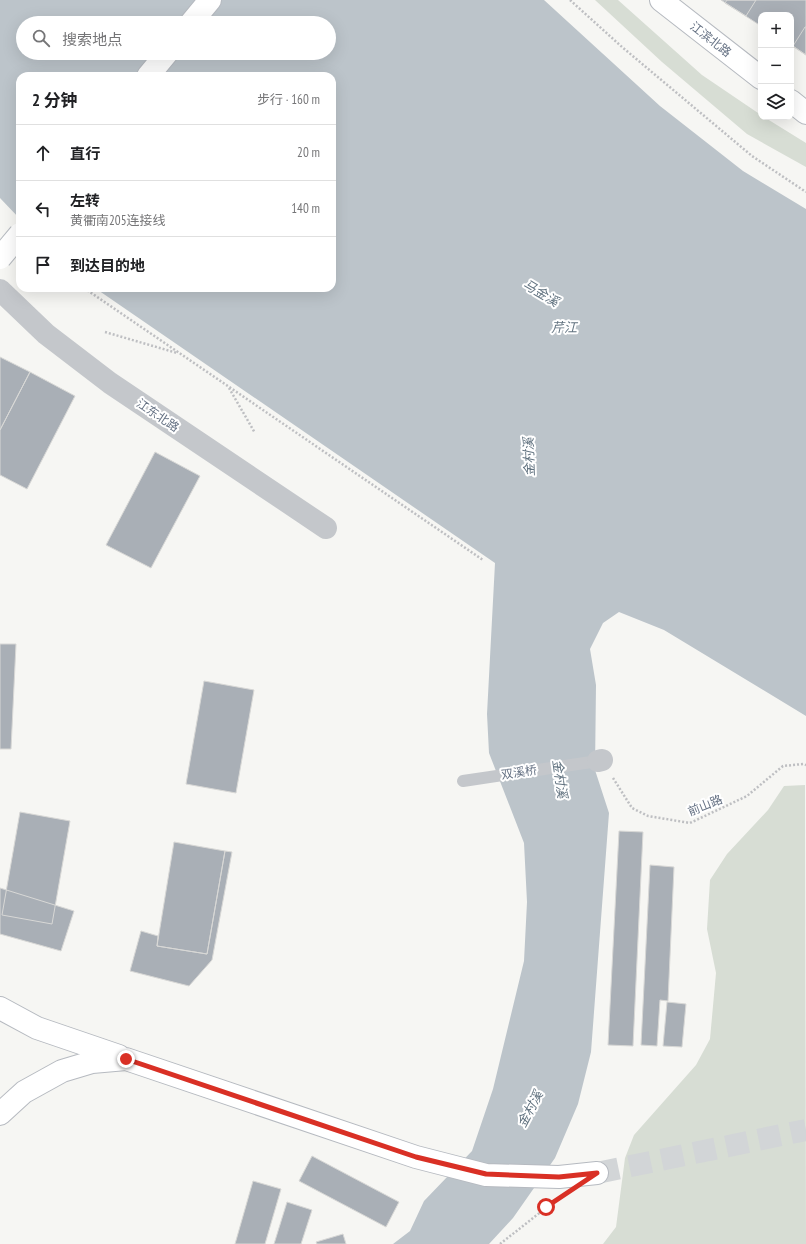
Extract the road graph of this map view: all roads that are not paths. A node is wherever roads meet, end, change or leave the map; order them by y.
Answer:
1 (210, 0) edge
2 (661, 0) edge
3 (197, 16) edge
4 (161, 60) edge
5 (151, 72) edge
6 (758, 76) edge
7 (794, 103) edge
8 (806, 113) edge
9 (16, 239) edge
10 (0, 258) edge
11 (0, 290) edge
12 (326, 528) dead end
13 (600, 760) road end
14 (463, 781) dead end
15 (0, 1008) edge
16 (126, 1059) junction
17 (0, 1114) edge
18 (597, 1173) tunnel mouth

1 - 3 main road
2 - 6 main road, 江滨北路
4 - 5 main road
7 - 8 main road
9 - 10 main road, bridge
11 - 12 street, 江东北路
13 - 14 lane, 双溪桥
15 - 16 main road
16 - 17 main road
16 - 18 main road

